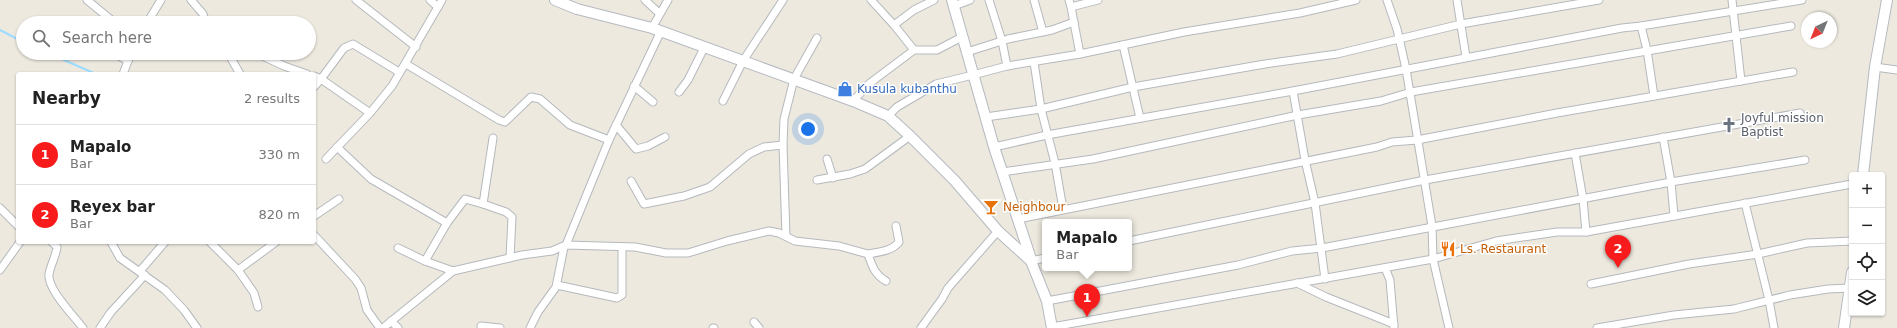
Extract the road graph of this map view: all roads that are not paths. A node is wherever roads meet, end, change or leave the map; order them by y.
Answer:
1 (87, 0) edge
2 (191, 0) edge
3 (356, 0) edge
4 (430, 0) edge
5 (555, 0) edge
6 (645, 0) edge
7 (668, 0) edge
8 (783, 0) edge
9 (934, 0) edge
10 (970, 0) edge
11 (989, 0) edge
12 (1034, 0) edge
13 (1098, 0) edge
14 (1356, 0) edge
15 (1387, 0) edge
16 (1457, 0) edge
17 (1599, 0) edge
18 (1732, 0) edge
19 (1802, 0) edge
20 (1887, 0) edge
21 (158, 1) edge
22 (874, 1) edge
23 (440, 3) edge
24 (953, 3) edge
25 (1070, 4) edge
26 (1733, 10) junction
27 (659, 13) junction
28 (106, 16) edge
29 (150, 16) edge
30 (204, 16) edge
31 (1074, 22) junction
32 (1461, 24) junction
33 (894, 25) junction
34 (1641, 26) junction
35 (1791, 26) dead end
36 (656, 30) junction
37 (1043, 32) junction
38 (1736, 35) junction
39 (962, 37) junction
40 (817, 38) dead end
41 (1399, 39) junction
42 (1002, 40) junction
43 (1123, 45) junction
44 (416, 46) junction
45 (704, 48) junction
46 (914, 50) junction
47 (1647, 50) junction
48 (966, 52) junction
49 (1080, 54) junction
50 (1466, 57) junction
51 (232, 60) edge
52 (271, 60) edge
53 (128, 61) edge
54 (743, 61) junction
55 (1034, 62) junction
56 (406, 64) junction
57 (1007, 66) junction
58 (1876, 67) junction
59 (1406, 69) junction
60 (1897, 70) edge
61 (125, 72) edge
62 (239, 72) edge
63 (301, 72) edge
64 (399, 72) junction
65 (1794, 72) dead end
66 (973, 75) junction
67 (318, 78) edge
68 (794, 80) junction
69 (1741, 81) junction
70 (634, 86) junction
71 (1133, 87) junction
72 (1293, 91) junction
73 (679, 92) dead end
74 (1411, 92) junction
75 (1654, 96) junction
76 (723, 101) dead end
77 (853, 101) junction
78 (652, 102) dead end
79 (1041, 109) junction
80 (370, 113) junction
81 (1800, 113) dead end
82 (1298, 115) junction
83 (888, 116) junction
84 (986, 117) junction
85 (1140, 118) junction
86 (616, 125) junction
87 (1047, 135) junction
88 (910, 136) junction
89 (665, 137) dead end
90 (1663, 137) junction
91 (493, 138) dead end
92 (609, 140) junction
93 (1417, 140) junction
94 (783, 146) junction
95 (337, 147) junction
96 (994, 147) junction
97 (1575, 153) junction
98 (326, 159) dead end
99 (827, 159) dead end
100 (1305, 160) junction
101 (1805, 160) dead end
102 (1055, 163) junction
103 (1002, 172) junction
104 (1863, 172) edge
105 (833, 178) junction
106 (817, 180) dead end
107 (1425, 180) junction
108 (631, 181) dead end
109 (1671, 182) junction
110 (1849, 185) edge
111 (339, 199) dead end
112 (1583, 199) junction
113 (1315, 203) junction
114 (484, 204) junction
115 (1745, 204) junction
116 (0, 208) edge
117 (1063, 209) junction
118 (316, 215) edge
119 (1674, 216) junction
120 (1018, 219) junction
121 (447, 223) junction
122 (16, 224) edge
123 (896, 226) dead end
124 (1432, 226) junction
125 (998, 231) junction
126 (1586, 232) junction
127 (786, 236) junction
128 (316, 237) edge
129 (1132, 240) edge
130 (1849, 241) edge
131 (19, 244) edge
132 (54, 244) edge
133 (112, 244) edge
134 (164, 244) edge
135 (212, 244) edge
136 (273, 244) edge
137 (565, 246) junction
138 (622, 247) junction
139 (398, 248) dead end
140 (1322, 248) junction
141 (868, 254) junction
142 (1758, 254) junction
143 (510, 258) junction
144 (1042, 259) edge
145 (1433, 259) junction
146 (425, 261) junction
147 (1032, 261) junction
148 (1385, 268) junction
149 (0, 270) edge
150 (238, 270) junction
151 (453, 271) junction
152 (143, 273) junction
153 (1325, 279) junction
154 (886, 281) dead end
155 (1297, 283) junction
156 (1591, 284) dead end
157 (557, 285) junction
158 (1849, 288) edge
159 (1849, 295) edge
160 (1769, 300) junction
161 (1047, 301) junction
162 (258, 307) dead end
163 (930, 316) junction
164 (391, 321) junction
165 (481, 326) dead end
166 (1394, 326) edge
167 (1052, 327) edge
168 (84, 328) edge
169 (100, 328) edge
170 (197, 328) edge
171 (382, 328) edge
172 (398, 328) edge
173 (500, 328) edge
174 (530, 328) edge
175 (921, 328) edge
176 (928, 328) edge
177 (1449, 328) edge
178 (1597, 328) edge
179 (1774, 328) edge
180 (1844, 328) edge

1 - 28 street
2 - 30 street
3 - 44 street
4 - 23 street
5 - 36 street
6 - 27 street
7 - 27 street
8 - 54 street
9 - 33 street
10 - 24 street
11 - 42 street
12 - 37 street
13 - 25 street
14 - 43 street
15 - 41 street
16 - 32 street
17 - 32 street
18 - 26 street
19 - 26 street
20 - 58 street
21 - 29 street
22 - 33 street
23 - 44 street
24 - 39 street
25 - 31 street
26 - 34 street
26 - 38 street
27 - 36 street
31 - 37 street
31 - 49 street
32 - 41 street
32 - 50 street
33 - 46 street
34 - 47 street
34 - 50 street
35 - 38 street
36 - 45 street
36 - 70 street
37 - 42 street
38 - 47 street
38 - 69 street
39 - 46 street
39 - 48 street
40 - 68 street
41 - 59 street
41 - 71 street
42 - 48 street
42 - 57 street
43 - 49 street
43 - 71 street
44 - 56 street
45 - 54 street
45 - 73 street
46 - 77 street
47 - 74 street
47 - 75 street
48 - 66 street
49 - 55 street
50 - 59 street
51 - 62 street
52 - 63 street
53 - 61 street
54 - 68 street
54 - 76 street
55 - 57 street
55 - 79 street
56 - 64 street
56 - 92 street
57 - 66 street
58 - 60 street
58 - 104 street
59 - 72 street
59 - 74 street
64 - 67 street
64 - 80 street
65 - 69 street
66 - 83 street
66 - 84 street
67 - 80 street
68 - 77 street
68 - 94 street
69 - 75 street
70 - 78 street
70 - 86 street
71 - 79 street
71 - 85 street
72 - 82 street
72 - 85 street
74 - 82 street
74 - 93 street
75 - 93 street
77 - 83 street
79 - 84 street
79 - 87 street
80 - 95 street
81 - 90 street
82 - 100 street
82 - 102 street
83 - 88 street
84 - 96 street
85 - 87 street
86 - 89 street
86 - 92 street
87 - 96 street
87 - 102 street
88 - 105 street
88 - 125 street
90 - 97 street
90 - 109 street
91 - 114 street
92 - 137 street
93 - 100 street
93 - 107 street
94 - 108 street
94 - 127 street
95 - 98 street
95 - 121 street
96 - 103 street
97 - 107 street
97 - 112 street
99 - 105 street
100 - 113 street
100 - 117 street
101 - 109 street
102 - 103 street
102 - 117 street
103 - 120 street
105 - 106 street
107 - 113 street
107 - 124 street
109 - 112 street
109 - 119 street
110 - 115 street
111 - 118 street
112 - 124 street
112 - 126 street
113 - 129 street
113 - 140 street
114 - 121 street
114 - 143 street
115 - 119 street
115 - 142 street
116 - 122 street
117 - 120 street
119 - 126 street
120 - 147 street
121 - 146 street
123 - 141 street
124 - 140 street
124 - 145 street
125 - 147 street
125 - 163 street
126 - 145 street
127 - 138 street
127 - 141 street
128 - 171 street
130 - 142 street
131 - 149 street
132 - 168 street
133 - 152 street
134 - 152 street
135 - 150 street
136 - 150 street
137 - 138 street
137 - 143 street
137 - 157 street
138 - 157 street
139 - 146 street
140 - 153 street
140 - 161 street
141 - 154 street
142 - 156 street
142 - 160 street
143 - 151 street
144 - 147 street
145 - 148 street
145 - 177 street
146 - 151 street
147 - 161 street
148 - 153 street
148 - 166 street
150 - 162 street
151 - 164 street
152 - 169 street
152 - 170 street
153 - 155 street
155 - 166 street
155 - 167 street
157 - 174 street
158 - 160 street
159 - 180 street
160 - 178 street
160 - 179 street
161 - 167 street
163 - 175 street
163 - 176 street
164 - 171 street
164 - 172 street
165 - 173 street

